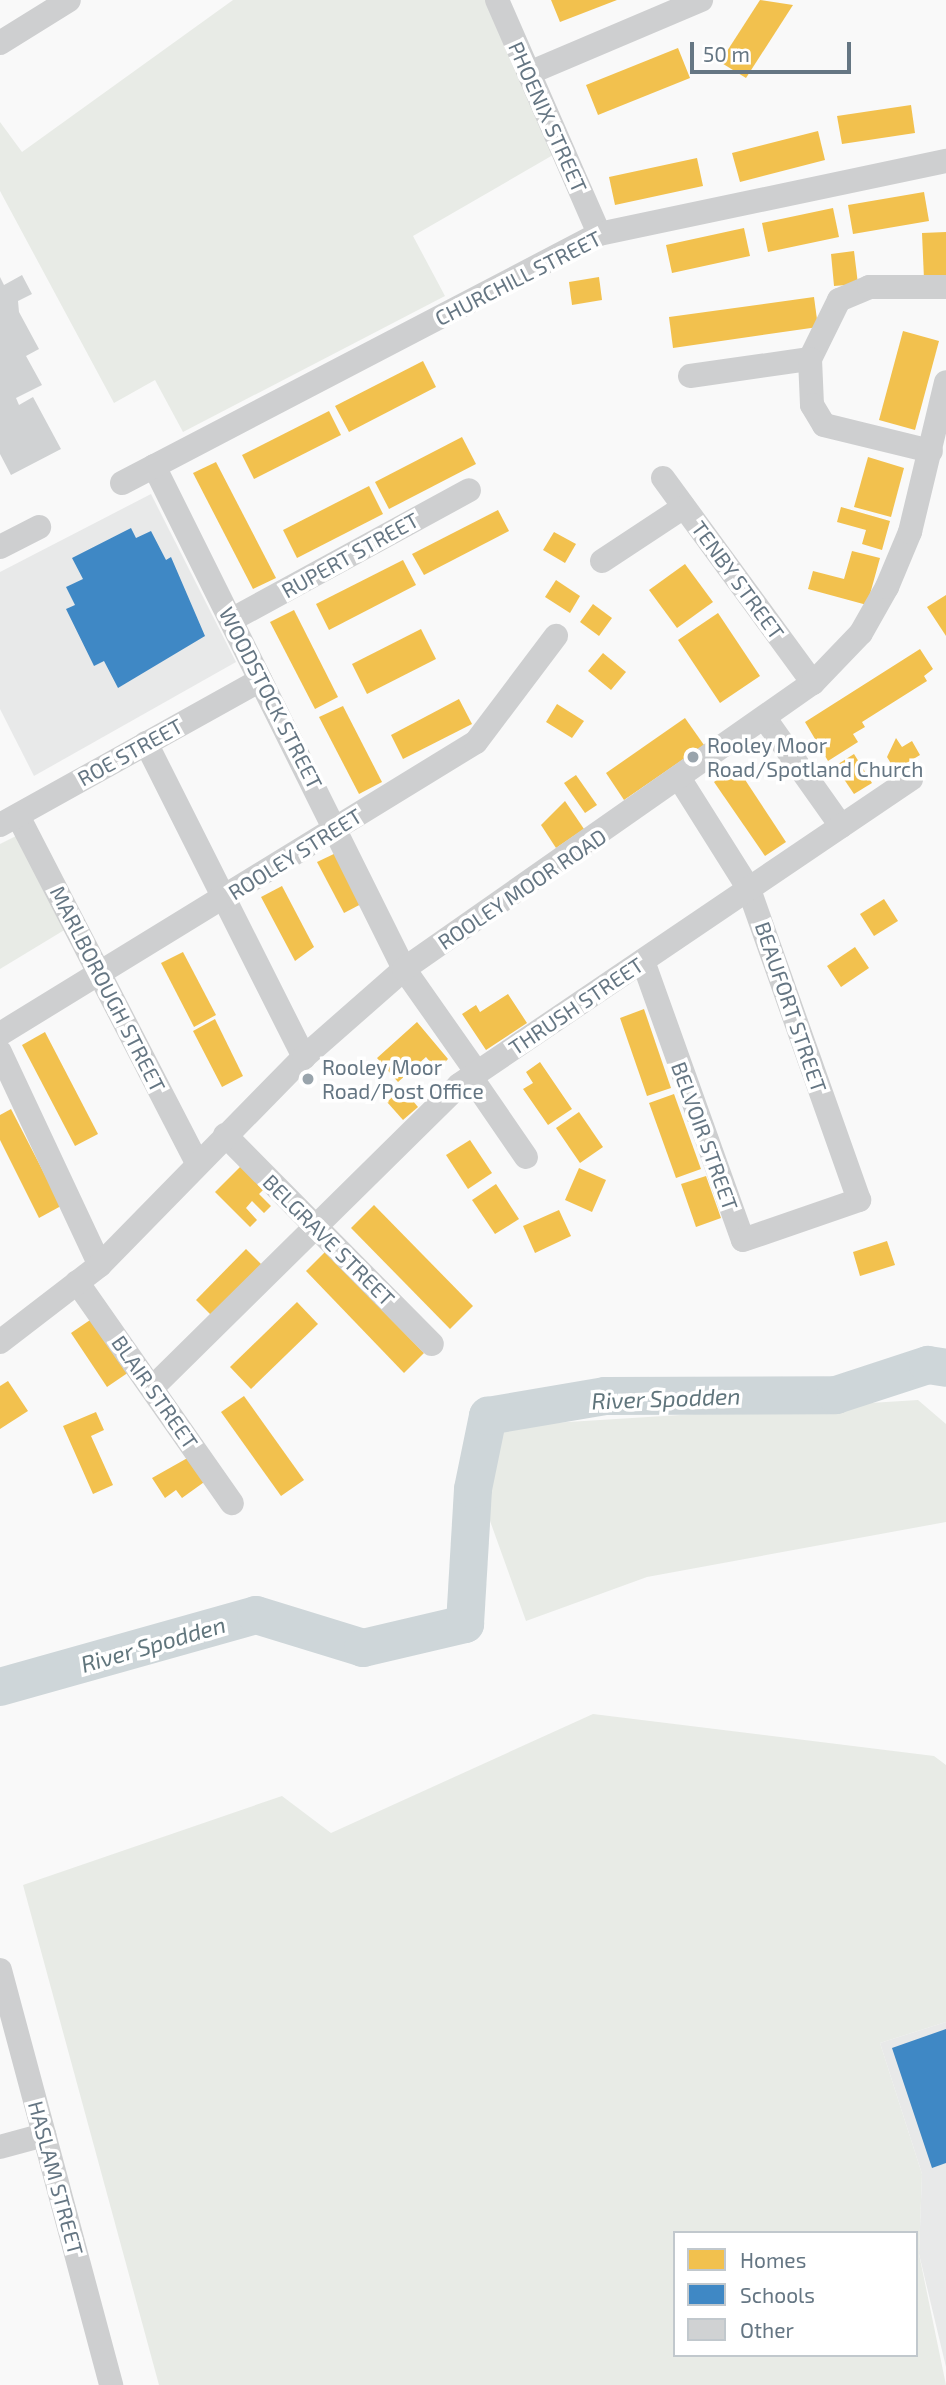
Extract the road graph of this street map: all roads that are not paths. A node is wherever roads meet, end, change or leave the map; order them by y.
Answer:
1 (69, 0) edge
2 (497, 0) edge
3 (701, 0) edge
4 (0, 43) edge
5 (529, 74) junction
6 (946, 160) edge
7 (599, 234) junction
8 (946, 287) edge
9 (810, 359) junction
10 (690, 376) dead end
11 (946, 382) edge
12 (931, 451) junction
13 (154, 466) junction
14 (663, 478) dead end
15 (122, 483) dead end
16 (469, 490) dead end
17 (684, 507) junction
18 (39, 527) dead end
19 (0, 547) edge
20 (602, 561) dead end
21 (231, 620) junction
22 (556, 636) dead end
23 (260, 680) junction
24 (813, 683) junction
25 (766, 720) junction
26 (146, 743) junction
27 (911, 779) dead end
28 (681, 781) junction
29 (9, 820) edge
30 (338, 826) junction
31 (841, 826) junction
32 (749, 889) junction
33 (223, 900) junction
34 (643, 961) junction
35 (404, 969) junction
36 (100, 972) junction
37 (0, 1034) edge
38 (0, 1052) edge
39 (304, 1057) junction
40 (474, 1075) junction
41 (225, 1135) junction
42 (526, 1157) dead end
43 (198, 1164) junction
44 (814, 1215) joint
45 (316, 1227) junction
46 (100, 1265) junction
47 (77, 1282) junction
48 (0, 1342) edge
49 (432, 1344) dead end
50 (152, 1388) junction
51 (232, 1503) dead end
52 (0, 1970) edge
53 (44, 2135) junction
54 (0, 2147) edge
55 (111, 2385) edge

1 - 4 street
2 - 5 street, PHOENIX STREET
3 - 5 street
5 - 7 street, PHOENIX STREET
6 - 7 street, CHURCHILL STREET
7 - 13 street, CHURCHILL STREET
8 - 9 street
9 - 10 street
9 - 12 street
11 - 12 street, ROOLEY MOOR ROAD
12 - 24 street, ROOLEY MOOR ROAD
13 - 15 street, CHURCHILL STREET
13 - 21 street, WOODSTOCK STREET
14 - 17 street, TENBY STREET
16 - 21 street, RUPERT STREET
17 - 20 street
17 - 24 street, TENBY STREET
18 - 19 street
21 - 23 street, WOODSTOCK STREET
22 - 30 street, ROOLEY STREET
23 - 26 street, ROE STREET
23 - 30 street, WOODSTOCK STREET
24 - 25 street, ROOLEY MOOR ROAD
25 - 28 street, ROOLEY MOOR ROAD
25 - 31 street
26 - 29 street, ROE STREET
26 - 33 street
27 - 31 street, THRUSH STREET
28 - 32 street, BEAUFORT STREET
28 - 35 street, ROOLEY MOOR ROAD
29 - 36 street, MARLBOROUGH STREET
30 - 33 street, ROOLEY STREET
30 - 35 street, WOODSTOCK STREET
31 - 32 street, THRUSH STREET
32 - 34 street, THRUSH STREET
32 - 44 street, BEAUFORT STREET
33 - 36 street, ROOLEY STREET
33 - 39 street
34 - 40 street, THRUSH STREET
34 - 44 street, BELVOIR STREET
35 - 39 street, ROOLEY MOOR ROAD
35 - 40 street, WOODSTOCK STREET
36 - 37 street, ROOLEY STREET
36 - 43 street, MARLBOROUGH STREET
38 - 46 street
39 - 41 street, ROOLEY MOOR ROAD
40 - 42 street, WOODSTOCK STREET
40 - 45 street, THRUSH STREET
41 - 43 street, ROOLEY MOOR ROAD
41 - 45 street, BELGRAVE STREET
43 - 46 street, ROOLEY MOOR ROAD
45 - 49 street, BELGRAVE STREET
45 - 50 street, THRUSH STREET
46 - 47 street, ROOLEY MOOR ROAD
47 - 48 street, ROOLEY MOOR ROAD
47 - 50 street, BLAIR STREET
50 - 51 street, BLAIR STREET
52 - 53 street, HASLAM STREET
53 - 54 street
53 - 55 street, HASLAM STREET

